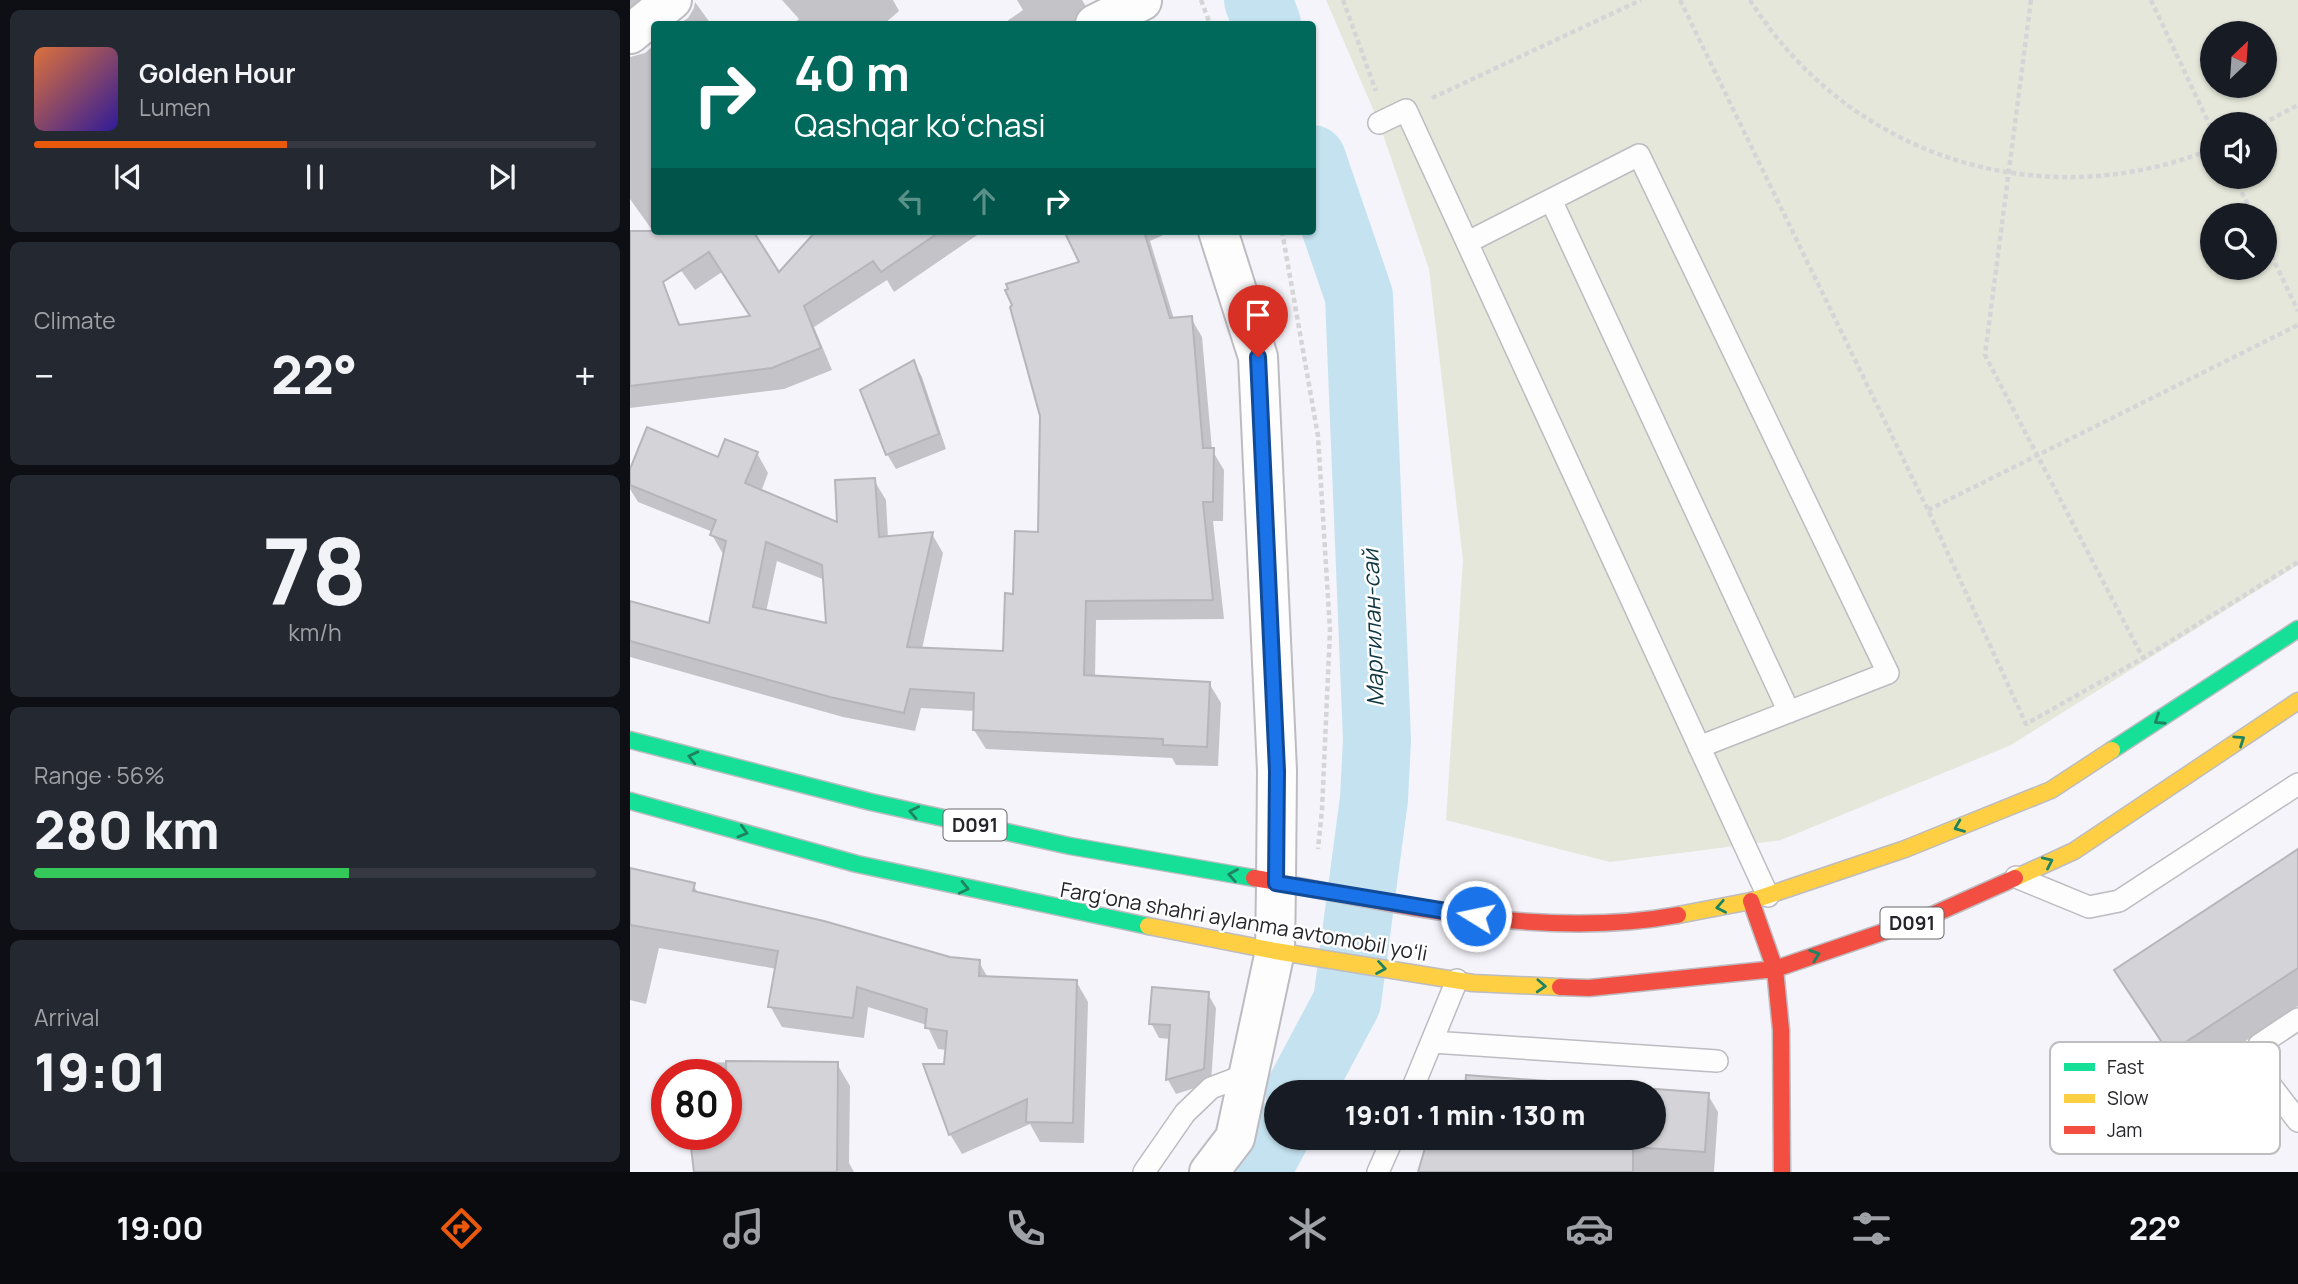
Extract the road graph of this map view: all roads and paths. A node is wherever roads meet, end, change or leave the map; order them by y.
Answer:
1 (673, 0) edge
2 (1142, 0) edge
3 (1201, 0) edge
4 (1343, 0) edge
5 (1641, 0) edge
6 (1680, 0) edge
7 (1749, 0) edge
8 (2031, 0) edge
9 (2151, 0) edge
10 (1101, 21) edge
11 (1152, 21) edge
12 (1209, 21) edge
13 (630, 34) edge
14 (2298, 106) edge
15 (1406, 110) junction
16 (2204, 112) edge
17 (2277, 116) edge
18 (1383, 121) joint
19 (2200, 154) edge
20 (2009, 173) junction
21 (1551, 200) junction
22 (1219, 235) edge
23 (1283, 235) edge
24 (1468, 242) junction
25 (2277, 267) edge
26 (2298, 311) edge
27 (2298, 325) edge
28 (2037, 455) junction
29 (1928, 509) junction
30 (2298, 562) edge
31 (2298, 629) edge
32 (2143, 658) junction
33 (2298, 701) edge
34 (1789, 712) junction
35 (630, 740) edge
36 (1699, 747) junction
37 (2298, 784) edge
38 (630, 801) edge
39 (2016, 877) junction
40 (1276, 883) junction
41 (1319, 890) junction
42 (1759, 898) junction
43 (1275, 951) junction
44 (1776, 969) junction
45 (1465, 981) junction
46 (2298, 1019) edge
47 (1432, 1042) junction
48 (2264, 1042) edge
49 (1717, 1061) dead end
50 (1248, 1074) junction
51 (1416, 1080) edge
52 (2280, 1098) edge
53 (2298, 1121) edge
54 (1388, 1150) edge
55 (1144, 1172) edge
56 (1209, 1172) edge
57 (1378, 1172) edge
58 (1782, 1172) edge

1 - 13 street
2 - 10 street
2 - 11 street
3 - 12 path
4 - 18 path
5 - 15 path
6 - 29 path
7 - 20 path
8 - 20 path
9 - 16 path
14 - 17 path
15 - 18 lane
15 - 24 lane
19 - 20 path
20 - 28 path
21 - 24 lane
21 - 34 lane
21 - 34 lane
22 - 40 street
23 - 41 path
24 - 36 lane
25 - 26 path
27 - 28 path
28 - 29 path
28 - 32 path
29 - 32 path
30 - 32 path
31 -> 42 main road, Fargʻona shahri aylanma avtomobil yoʻli / D091
39 -> 33 main road, Fargʻona shahri aylanma avtomobil yoʻli / D091
34 - 36 lane
40 -> 35 main road, Fargʻona shahri aylanma avtomobil yoʻli / D091
36 - 42 lane
37 - 39 lane
38 -> 43 main road, Fargʻona shahri aylanma avtomobil yoʻli / D091
44 -> 39 main road, Fargʻona shahri aylanma avtomobil yoʻli / D091
40 - 41 main road, Fargʻona shahri aylanma avtomobil yoʻli / D091
40 - 43 street
42 -> 41 main road, Fargʻona shahri aylanma avtomobil yoʻli / D091
42 - 44 main road
43 -> 45 main road, Fargʻona shahri aylanma avtomobil yoʻli / D091
43 - 50 street
45 -> 44 main road, Fargʻona shahri aylanma avtomobil yoʻli / D091
44 - 58 main road
45 - 47 lane
46 - 48 lane
47 - 49 lane
47 - 51 lane
50 - 55 lane
50 - 56 street
52 - 53 lane
54 - 57 lane

